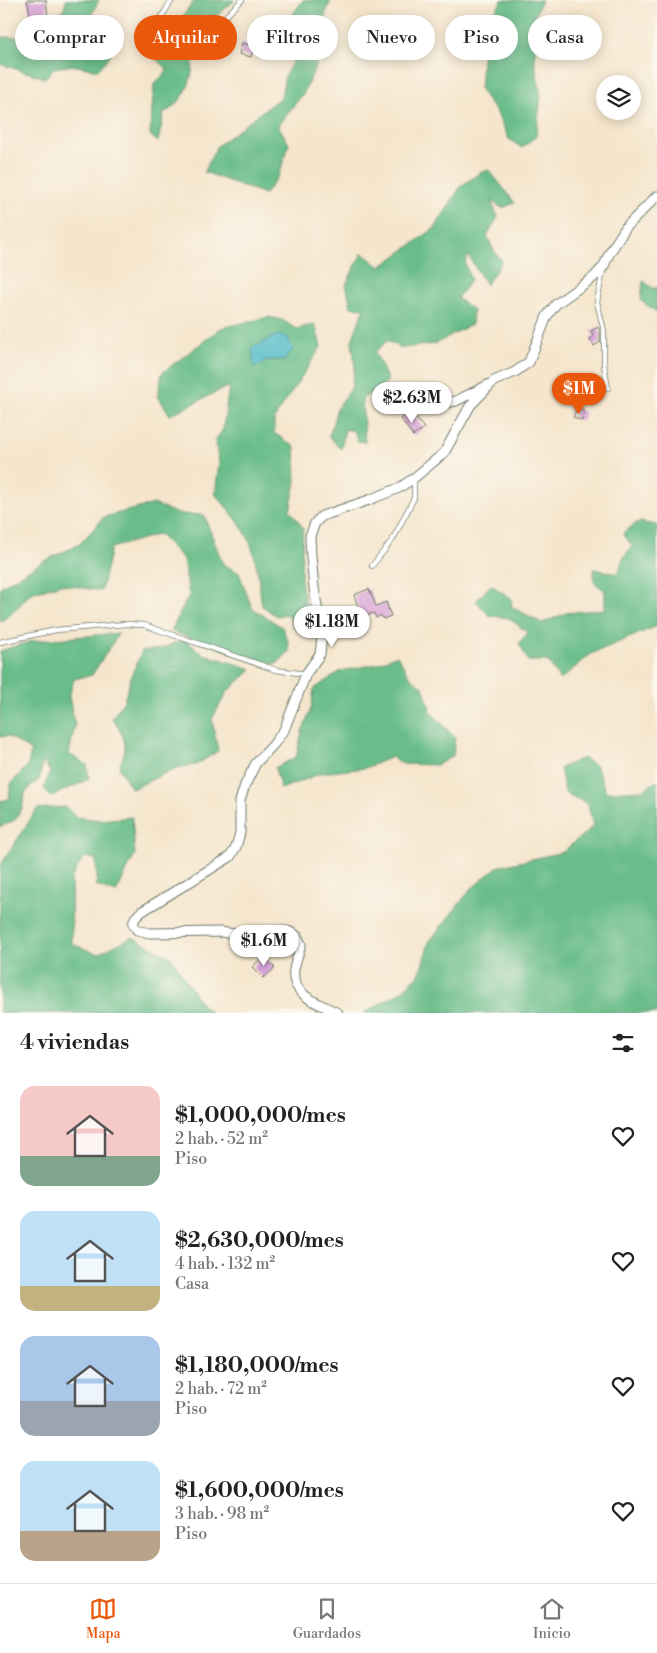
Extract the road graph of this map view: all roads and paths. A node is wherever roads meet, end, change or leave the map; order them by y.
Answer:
1 (172, 0) edge
2 (242, 0) edge
3 (657, 196) edge
4 (604, 266) junction
5 (494, 381) junction
6 (608, 388) dead end
7 (425, 409) dead end
8 (414, 478) junction
9 (372, 566) dead end
10 (0, 642) edge
11 (306, 674) junction
12 (338, 1013) edge

1 - 2 lane
3 - 4 street
4 - 5 street
4 - 6 lane
5 - 7 street
5 - 8 street
8 - 9 lane
8 - 11 street
10 - 11 lane
11 - 12 street

